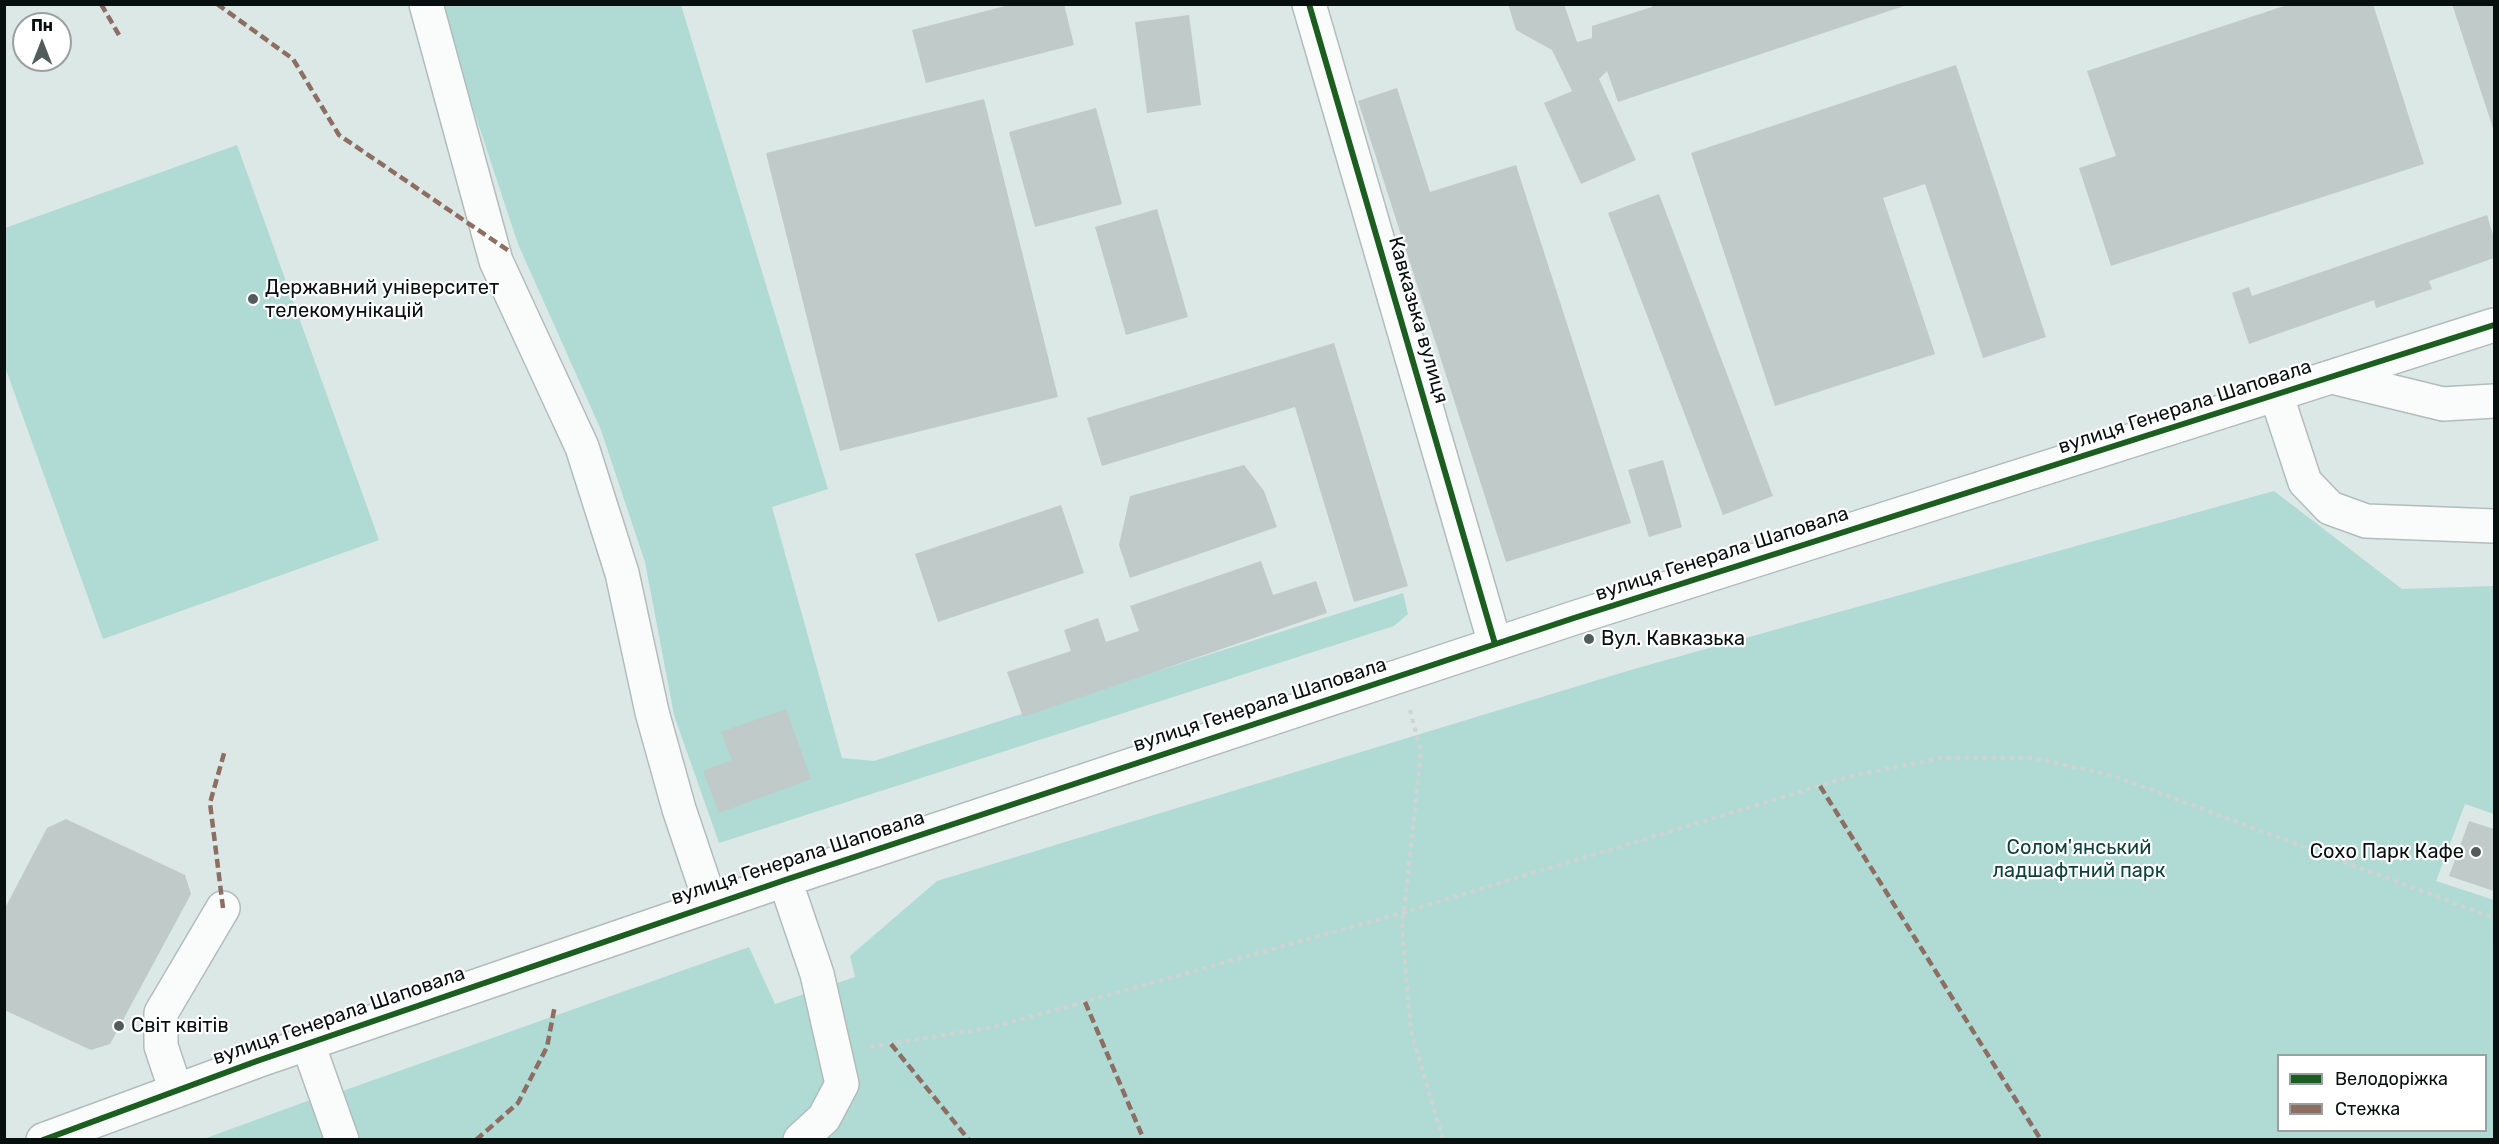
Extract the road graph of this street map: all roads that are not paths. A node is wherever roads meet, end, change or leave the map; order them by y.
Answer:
1 (426, 4) edge
2 (1309, 4) edge
3 (2494, 325) edge
4 (2332, 377) junction
5 (2277, 396) junction
6 (2494, 401) edge
7 (2494, 526) edge
8 (1495, 644) junction
9 (785, 880) junction
10 (711, 904) junction
11 (223, 908) dead end
12 (308, 1044) junction
13 (176, 1091) junction
14 (82, 1133) edge
15 (43, 1140) edge
16 (342, 1140) edge
17 (800, 1140) edge

1 - 10 street
2 - 8 street, Кавказька вулиця
3 - 4 street, вулиця Генерала Шаповала
4 - 5 street, вулиця Генерала Шаповала
4 - 6 street
5 - 7 street
5 - 8 street, вулиця Генерала Шаповала
8 - 9 street, вулиця Генерала Шаповала
9 - 10 street, вулиця Генерала Шаповала
9 - 17 street
10 - 12 street, вулиця Генерала Шаповала
11 - 13 street
12 - 13 street, вулиця Генерала Шаповала
12 - 16 street
13 - 14 street, вулиця Генерала Шаповала
14 - 15 street, вулиця Генерала Шаповала

